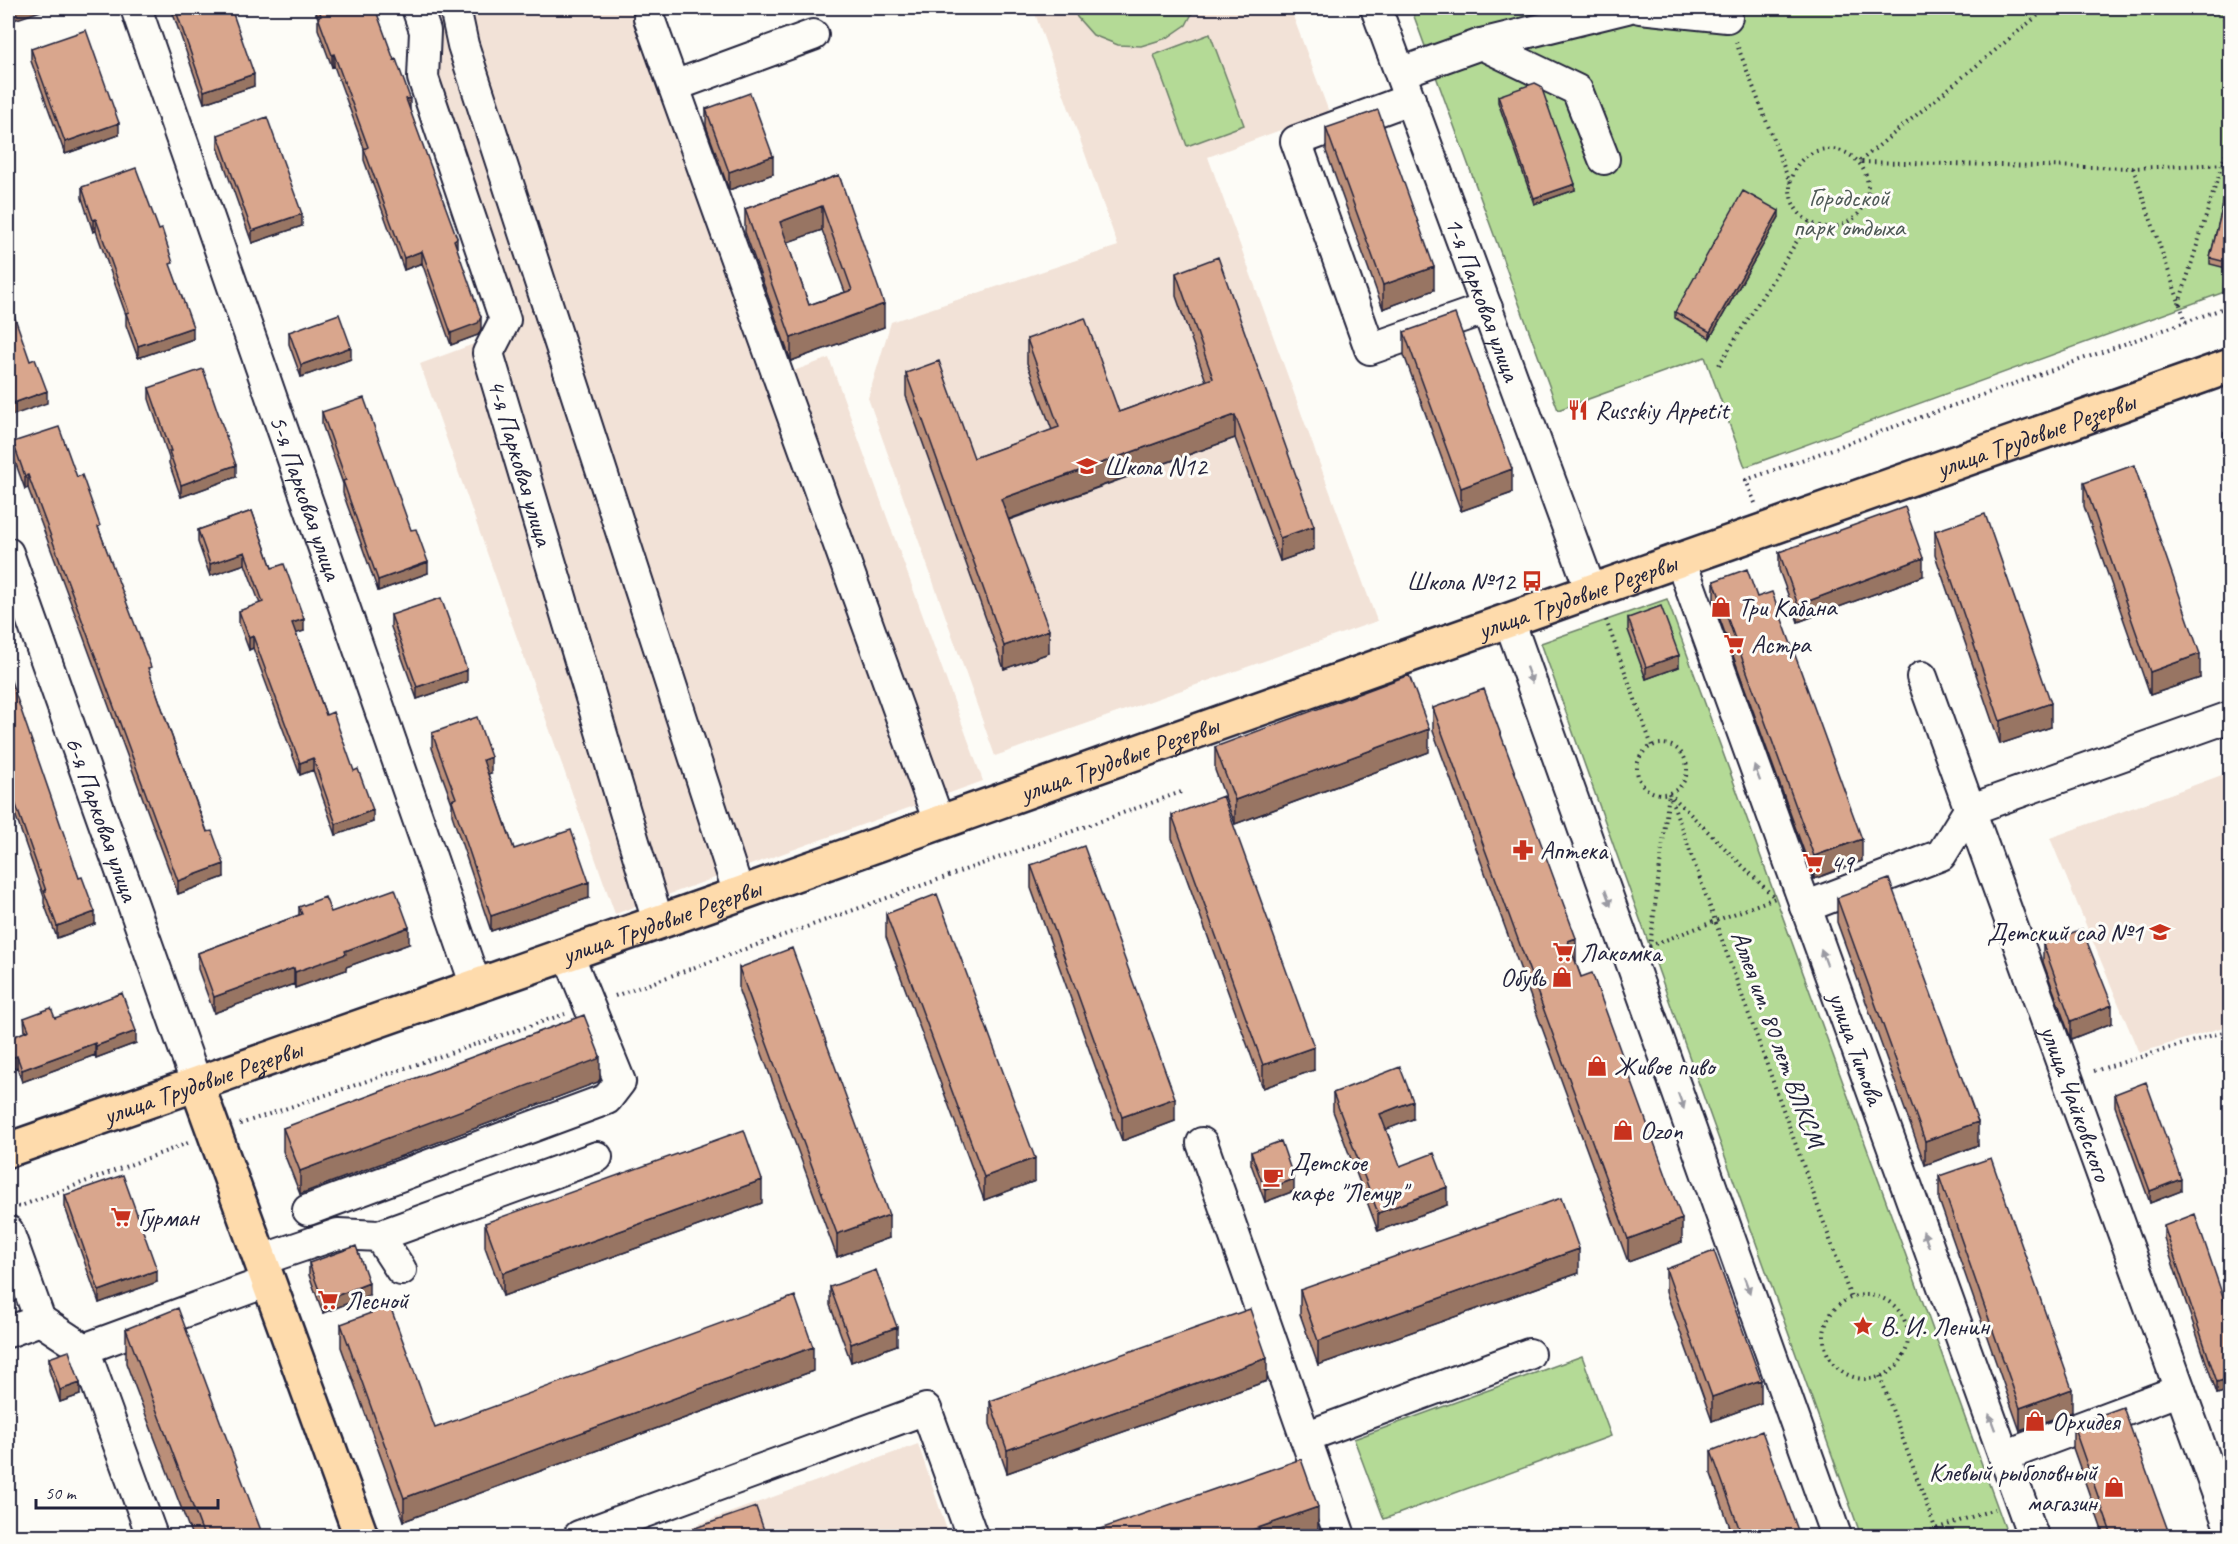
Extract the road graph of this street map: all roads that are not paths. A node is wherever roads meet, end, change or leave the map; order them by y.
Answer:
1 (136, 8) edge
2 (417, 8) edge
3 (455, 8) edge
4 (1376, 8) edge
5 (1627, 8) edge
6 (1640, 8) edge
7 (1727, 17) road end
8 (649, 18) dead end
9 (813, 35) dead end
10 (1481, 44) junction
11 (674, 86) junction
12 (1405, 86) junction
13 (1604, 159) dead end
14 (1487, 308) junction
15 (2230, 366) edge
16 (8, 553) edge
17 (1680, 559) junction
18 (1591, 591) junction
19 (1509, 620) junction
20 (1922, 677) dead end
21 (2230, 717) edge
22 (1969, 810) junction
23 (939, 822) junction
24 (739, 894) junction
25 (1805, 907) junction
26 (658, 922) junction
27 (568, 954) junction
28 (476, 986) junction
29 (197, 1084) junction
30 (1202, 1143) dead end
31 (8, 1150) edge
32 (597, 1157) dead end
33 (308, 1210) dead end
34 (8, 1231) edge
35 (379, 1236) junction
36 (265, 1270) junction
37 (401, 1270) dead end
38 (40, 1320) junction
39 (8, 1332) edge
40 (84, 1349) junction
41 (1529, 1354) dead end
42 (2180, 1390) junction
43 (1305, 1437) junction
44 (2004, 1456) junction
45 (2230, 1528) edge
46 (152, 1536) edge
47 (362, 1536) edge
48 (579, 1536) edge
49 (972, 1536) edge
50 (1341, 1536) edge
51 (1836, 1536) edge
52 (2033, 1536) edge

1 - 28 street, 5-я Парковая улица
2 - 26 street, 4-я Парковая улица
3 - 24 street
4 - 12 street, 1-я Парковая улица
5 - 10 street
6 - 7 street
8 - 11 street
9 - 11 street
10 - 12 street
10 - 13 street
11 - 23 street
12 - 14 street, 1-я Парковая улица
12 - 14 street
14 - 18 street, 1-я Парковая улица
15 - 17 main road, улица Трудовые Резервы
16 - 29 street, 6-я Парковая улица
17 - 18 main road, улица Трудовые Резервы
25 -> 17 street, улица Титова
18 - 19 main road, улица Трудовые Резервы
19 - 23 main road, улица Трудовые Резервы
19 -> 51 street
20 - 22 street, улица Чайковского
21 - 22 street
22 - 25 street
22 - 42 street, улица Чайковского
23 - 24 main road, улица Трудовые Резервы
24 - 26 main road, улица Трудовые Резервы
44 -> 25 street, улица Титова
26 - 27 main road, улица Трудовые Резервы
27 - 28 main road, улица Трудовые Резервы
27 - 33 street
28 - 29 main road, улица Трудовые Резервы
29 - 31 main road, улица Трудовые Резервы
29 - 36 main road
30 - 43 street
32 - 35 street
34 - 38 street
35 - 36 street
35 - 37 street
36 - 40 street
36 - 47 main road
38 - 39 street
38 - 40 street
40 - 46 street
41 - 43 street
42 - 44 street
42 - 45 street, улица Чайковского
43 - 50 street
44 - 52 street, улица Титова
48 - 49 street

